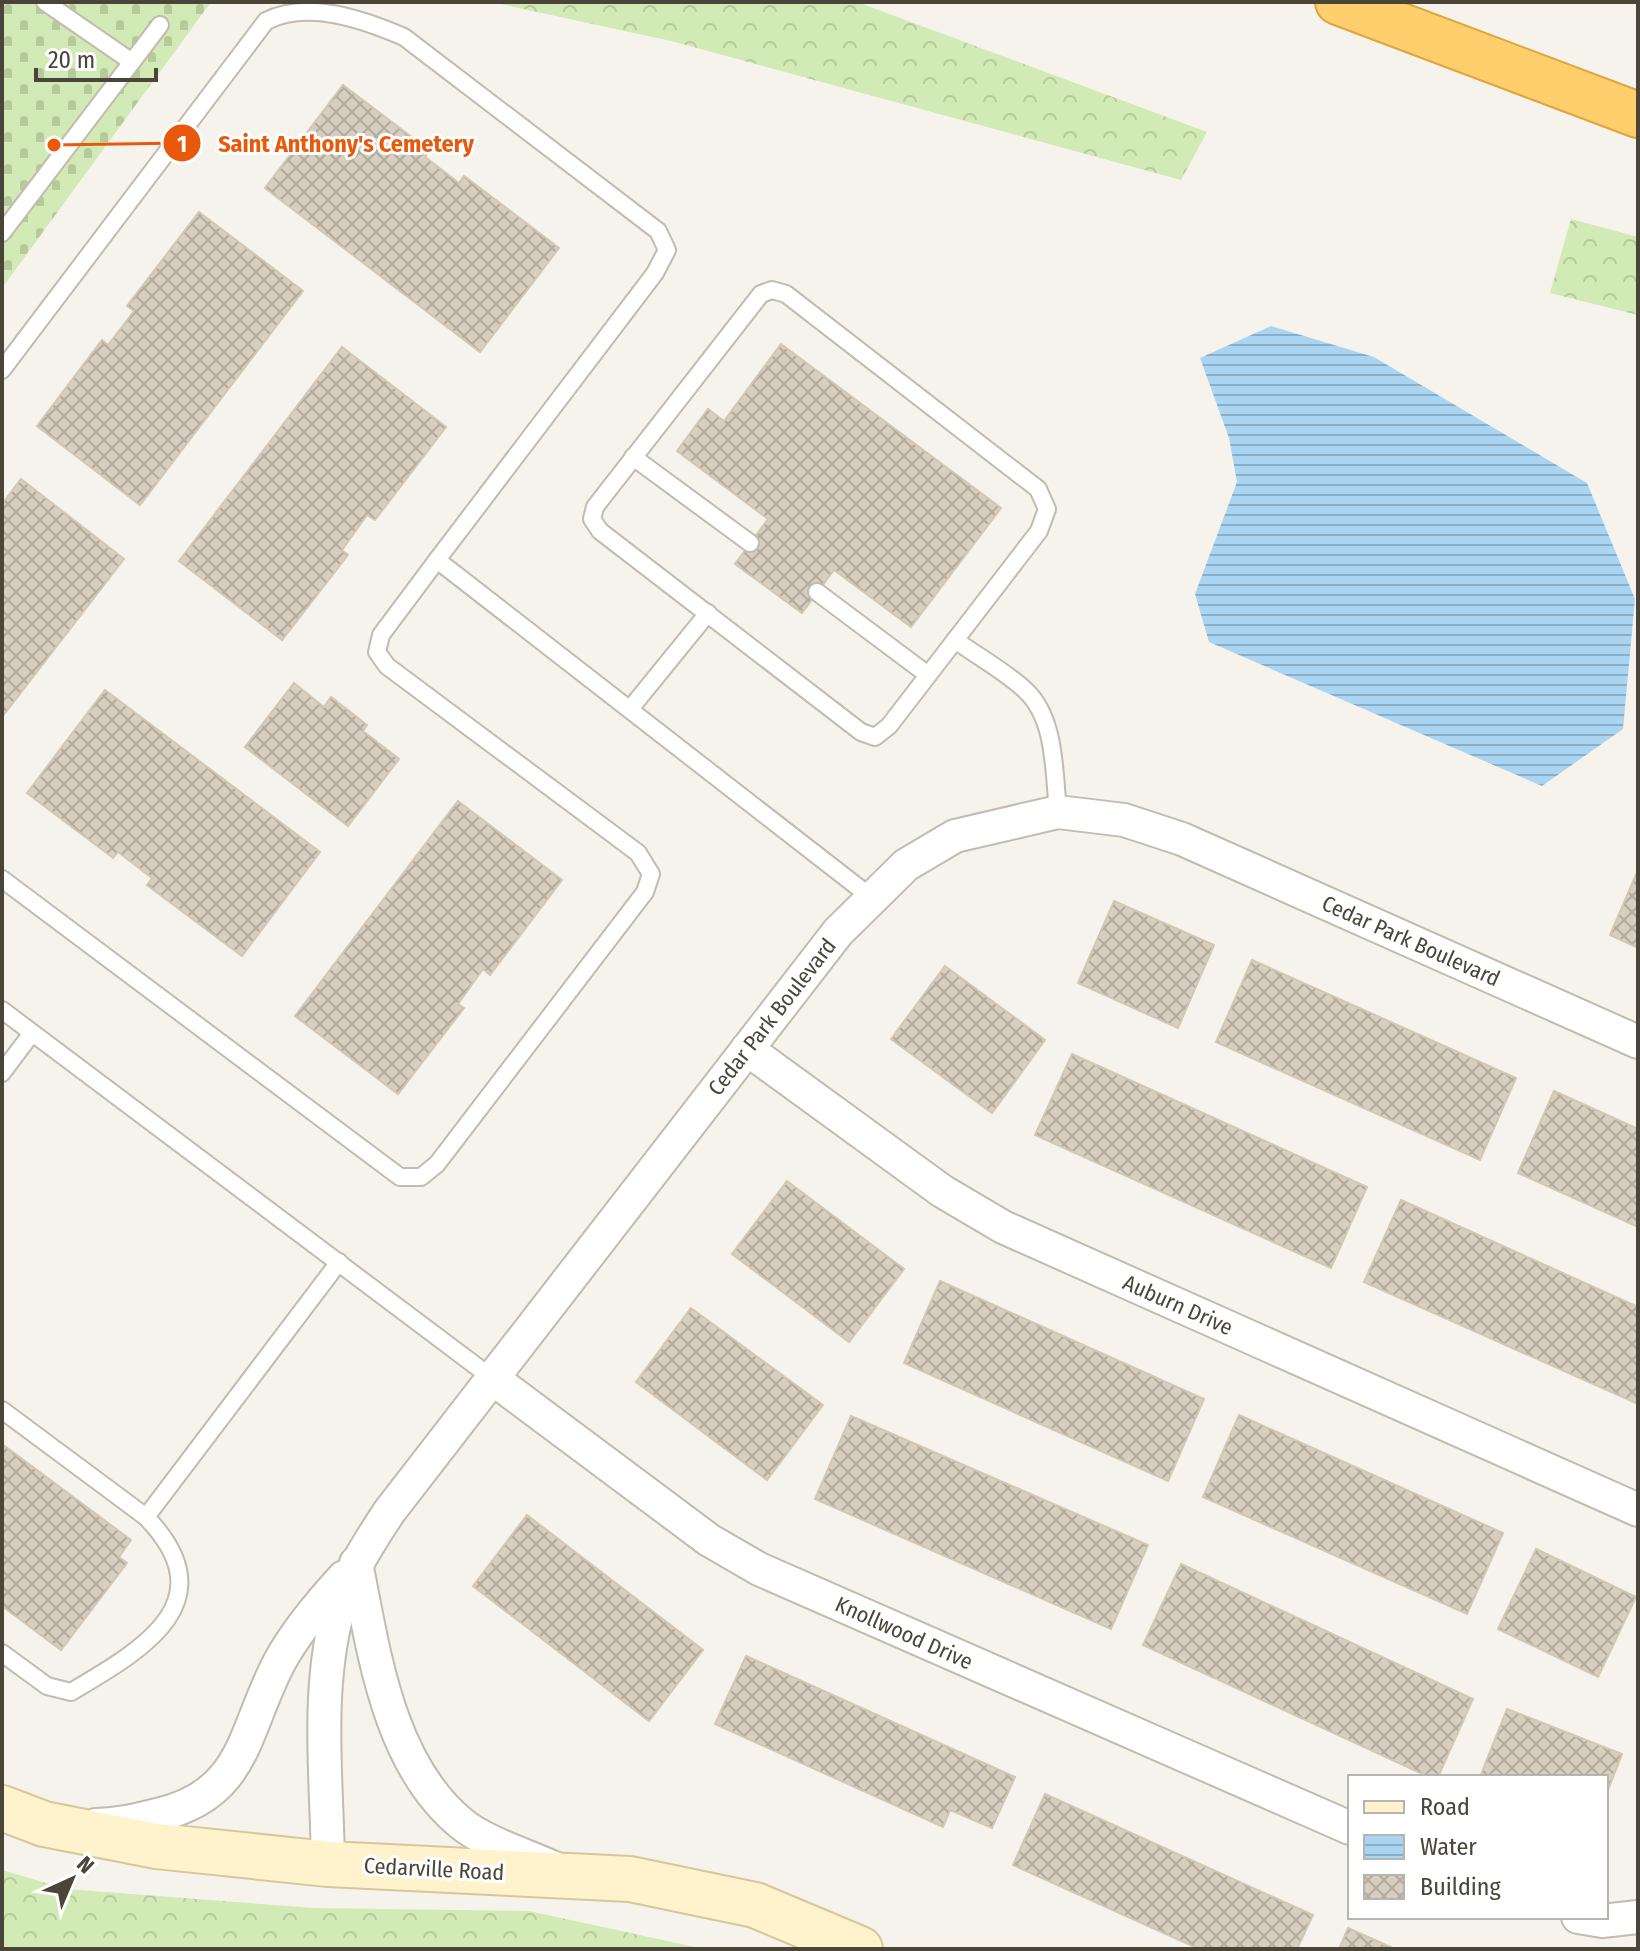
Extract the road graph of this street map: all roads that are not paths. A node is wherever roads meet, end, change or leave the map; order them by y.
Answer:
1 (45, 2) edge
2 (1338, 2) edge
3 (160, 25) dead end
4 (132, 62) junction
5 (1638, 115) edge
6 (2, 233) edge
7 (2, 370) edge
8 (633, 457) junction
9 (750, 543) dead end
10 (437, 560) junction
11 (817, 592) dead end
12 (708, 613) junction
13 (955, 640) junction
14 (928, 675) junction
15 (630, 709) junction
16 (1058, 812) junction
17 (2, 879) edge
18 (872, 898) junction
19 (2, 1010) edge
20 (32, 1033) junction
21 (1638, 1042) edge
22 (747, 1049) junction
23 (2, 1073) edge
24 (339, 1262) junction
25 (492, 1378) junction
26 (2, 1410) edge
27 (1638, 1510) edge
28 (146, 1517) junction
29 (356, 1563) junction
30 (2, 1653) edge
31 (2, 1808) edge
32 (44, 1824) junction
33 (1348, 1827) edge
34 (328, 1864) junction
35 (568, 1875) junction
36 (1638, 1917) edge
37 (1590, 1919) edge
38 (860, 1949) edge

1 - 4 lane
2 - 5 highway
3 - 4 lane
4 - 6 lane
7 - 10 lane
8 - 9 lane
8 - 12 lane
8 - 13 lane
10 - 15 lane
10 - 17 lane
11 - 14 lane
12 - 14 lane
12 - 15 lane
13 - 14 lane
13 - 16 lane
15 - 18 lane
16 - 18 street, Cedar Park Boulevard
16 - 21 street, Cedar Park Boulevard
18 - 22 street, Cedar Park Boulevard
19 - 20 lane
20 - 23 lane
20 - 24 lane
22 - 25 street, Cedar Park Boulevard
22 - 27 street, Auburn Drive
24 - 25 lane
24 - 28 lane
25 - 29 street, Cedar Park Boulevard
25 - 33 street, Knollwood Drive
26 - 28 lane
28 - 30 lane
29 - 32 street
29 - 34 street, Cedar Park Boulevard
29 - 35 street
31 - 32 main road, Cedarville Road
32 - 34 main road, Cedarville Road
34 - 35 main road, Cedarville Road
35 - 38 main road, Cedarville Road
36 - 37 street

